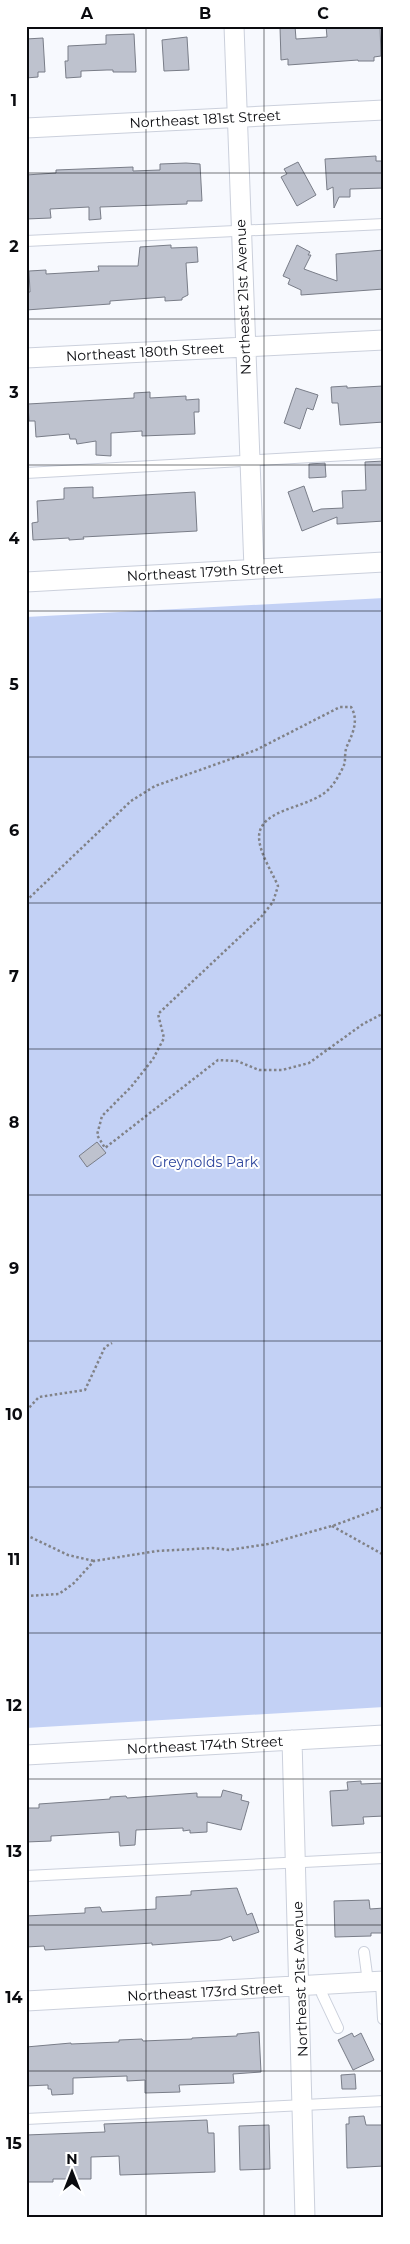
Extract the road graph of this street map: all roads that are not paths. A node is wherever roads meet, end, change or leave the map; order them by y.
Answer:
1 (234, 26) edge
2 (384, 110) edge
3 (236, 117) junction
4 (26, 128) edge
5 (384, 224) edge
6 (241, 231) junction
7 (26, 241) edge
8 (384, 340) edge
9 (245, 348) junction
10 (26, 358) edge
11 (384, 453) edge
12 (249, 461) junction
13 (26, 472) edge
14 (384, 562) edge
15 (254, 569) junction
16 (26, 582) edge
17 (384, 1735) edge
18 (292, 1740) junction
19 (26, 1755) edge
20 (384, 1858) edge
21 (296, 1863) junction
22 (26, 1876) edge
23 (364, 1952) dead end
24 (378, 1982) edge
25 (321, 1985) junction
26 (300, 1987) junction
27 (26, 2001) edge
28 (383, 2019) edge
29 (338, 2028) dead end
30 (384, 2101) edge
31 (303, 2106) junction
32 (26, 2119) edge
33 (305, 2218) edge

1 - 3 street, Northeast 21st Avenue
2 - 3 street, Northeast 181st Street
3 - 4 street, Northeast 181st Street
3 - 6 street, Northeast 21st Avenue
5 - 6 lane
6 - 7 lane
6 - 9 street, Northeast 21st Avenue
8 - 9 street, Northeast 180th Street
9 - 10 street, Northeast 180th Street
9 - 12 street, Northeast 21st Avenue
11 - 12 lane
12 - 13 lane
12 - 15 street, Northeast 21st Avenue
14 - 15 street, Northeast 179th Street
15 - 16 street, Northeast 179th Street
17 - 18 street, Northeast 174th Street
18 - 19 street, Northeast 174th Street
18 - 21 street, Northeast 21st Avenue
20 - 21 lane
21 - 22 lane
21 - 26 street, Northeast 21st Avenue
23 - 24 lane
24 - 25 street, Northeast 173rd Street
24 - 28 lane
25 - 26 street, Northeast 173rd Street
25 - 29 lane
26 - 27 street, Northeast 173rd Street
26 - 31 street, Northeast 21st Avenue
30 - 31 lane
31 - 32 lane
31 - 33 street, Northeast 21st Avenue

